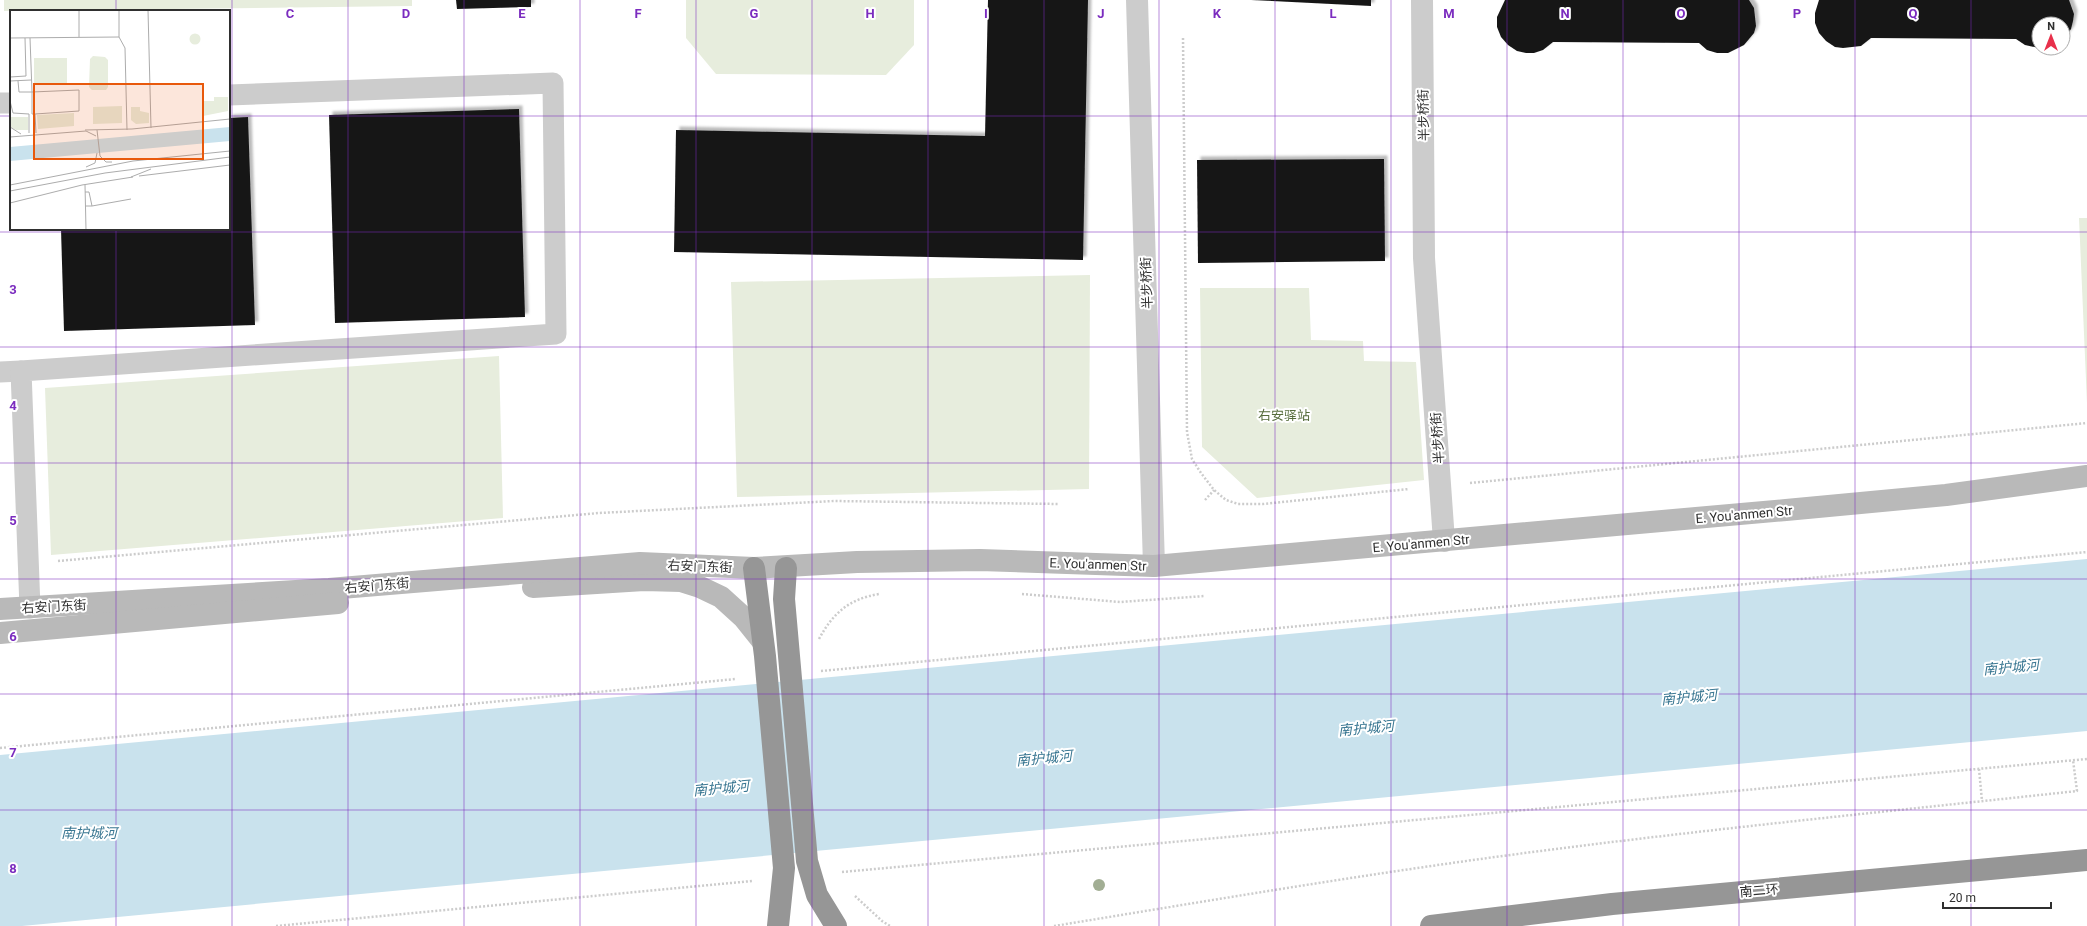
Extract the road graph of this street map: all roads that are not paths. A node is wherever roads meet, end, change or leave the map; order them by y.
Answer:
1 (1137, 0) edge
2 (1422, 0) edge
3 (230, 95) edge
4 (0, 372) edge
5 (21, 372) junction
6 (2087, 476) edge
7 (1444, 540) junction
8 (1154, 566) junction
9 (754, 568) junction
10 (786, 568) junction
11 (30, 608) junction
12 (0, 610) edge
13 (0, 633) edge
14 (764, 649) junction
15 (2087, 860) edge
16 (778, 926) edge
17 (836, 926) edge
18 (1431, 926) edge

1 - 8 street, 半步桥街
2 - 7 street, 半步桥街
3 - 5 lane
4 - 5 lane
5 - 11 lane
6 - 7 street, E. You'anmen Str
7 - 8 street, E. You'anmen Str
8 - 10 street, E. You'anmen Str
9 - 10 street, E. You'anmen Str
9 - 11 street, 右安门东街
9 - 14 highway
10 - 17 highway
11 - 12 street, 右安门东街
13 - 14 street
14 - 16 highway
15 - 18 highway, 南二环

